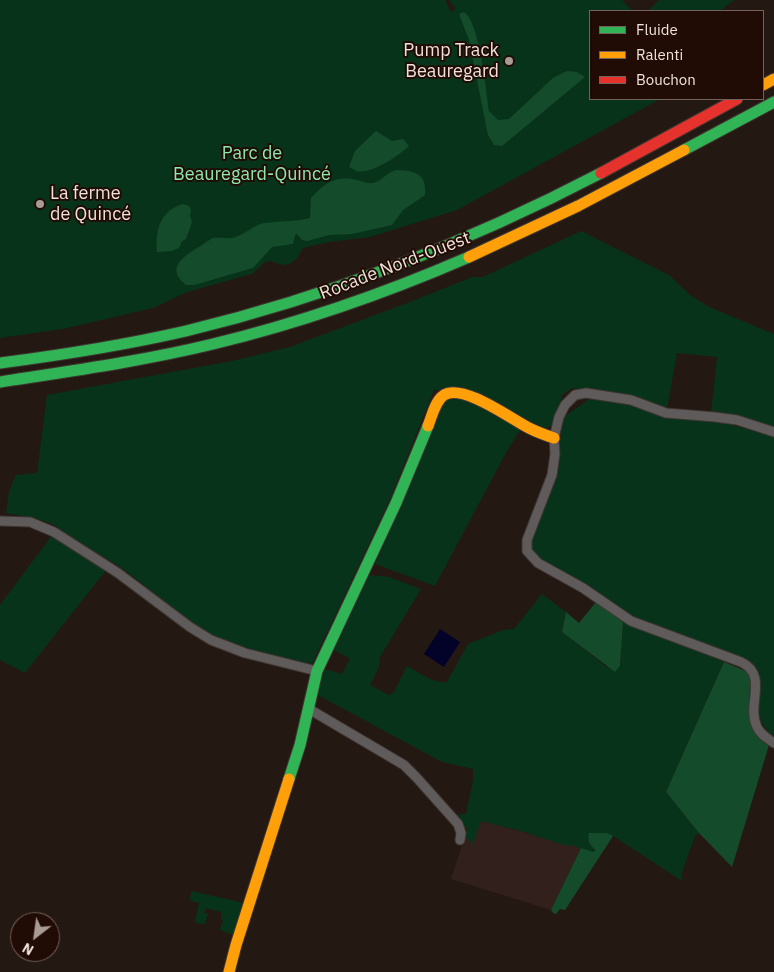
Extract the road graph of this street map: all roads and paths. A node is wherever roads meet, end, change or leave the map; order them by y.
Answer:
1 (735, 100) edge
2 (774, 102) edge
3 (0, 363) edge
4 (0, 382) edge
5 (774, 432) edge
6 (554, 438) junction
7 (0, 520) edge
8 (317, 671) junction
9 (309, 709) junction
10 (774, 743) edge
11 (460, 840) dead end
12 (230, 972) edge

1 - 3 main road, Rocade Nord-Ouest
2 - 4 main road, Rocade Nord-Ouest
5 - 6 street
6 - 8 main road
6 - 10 street
7 - 8 street
8 - 9 main road
9 - 11 street
9 - 12 main road

